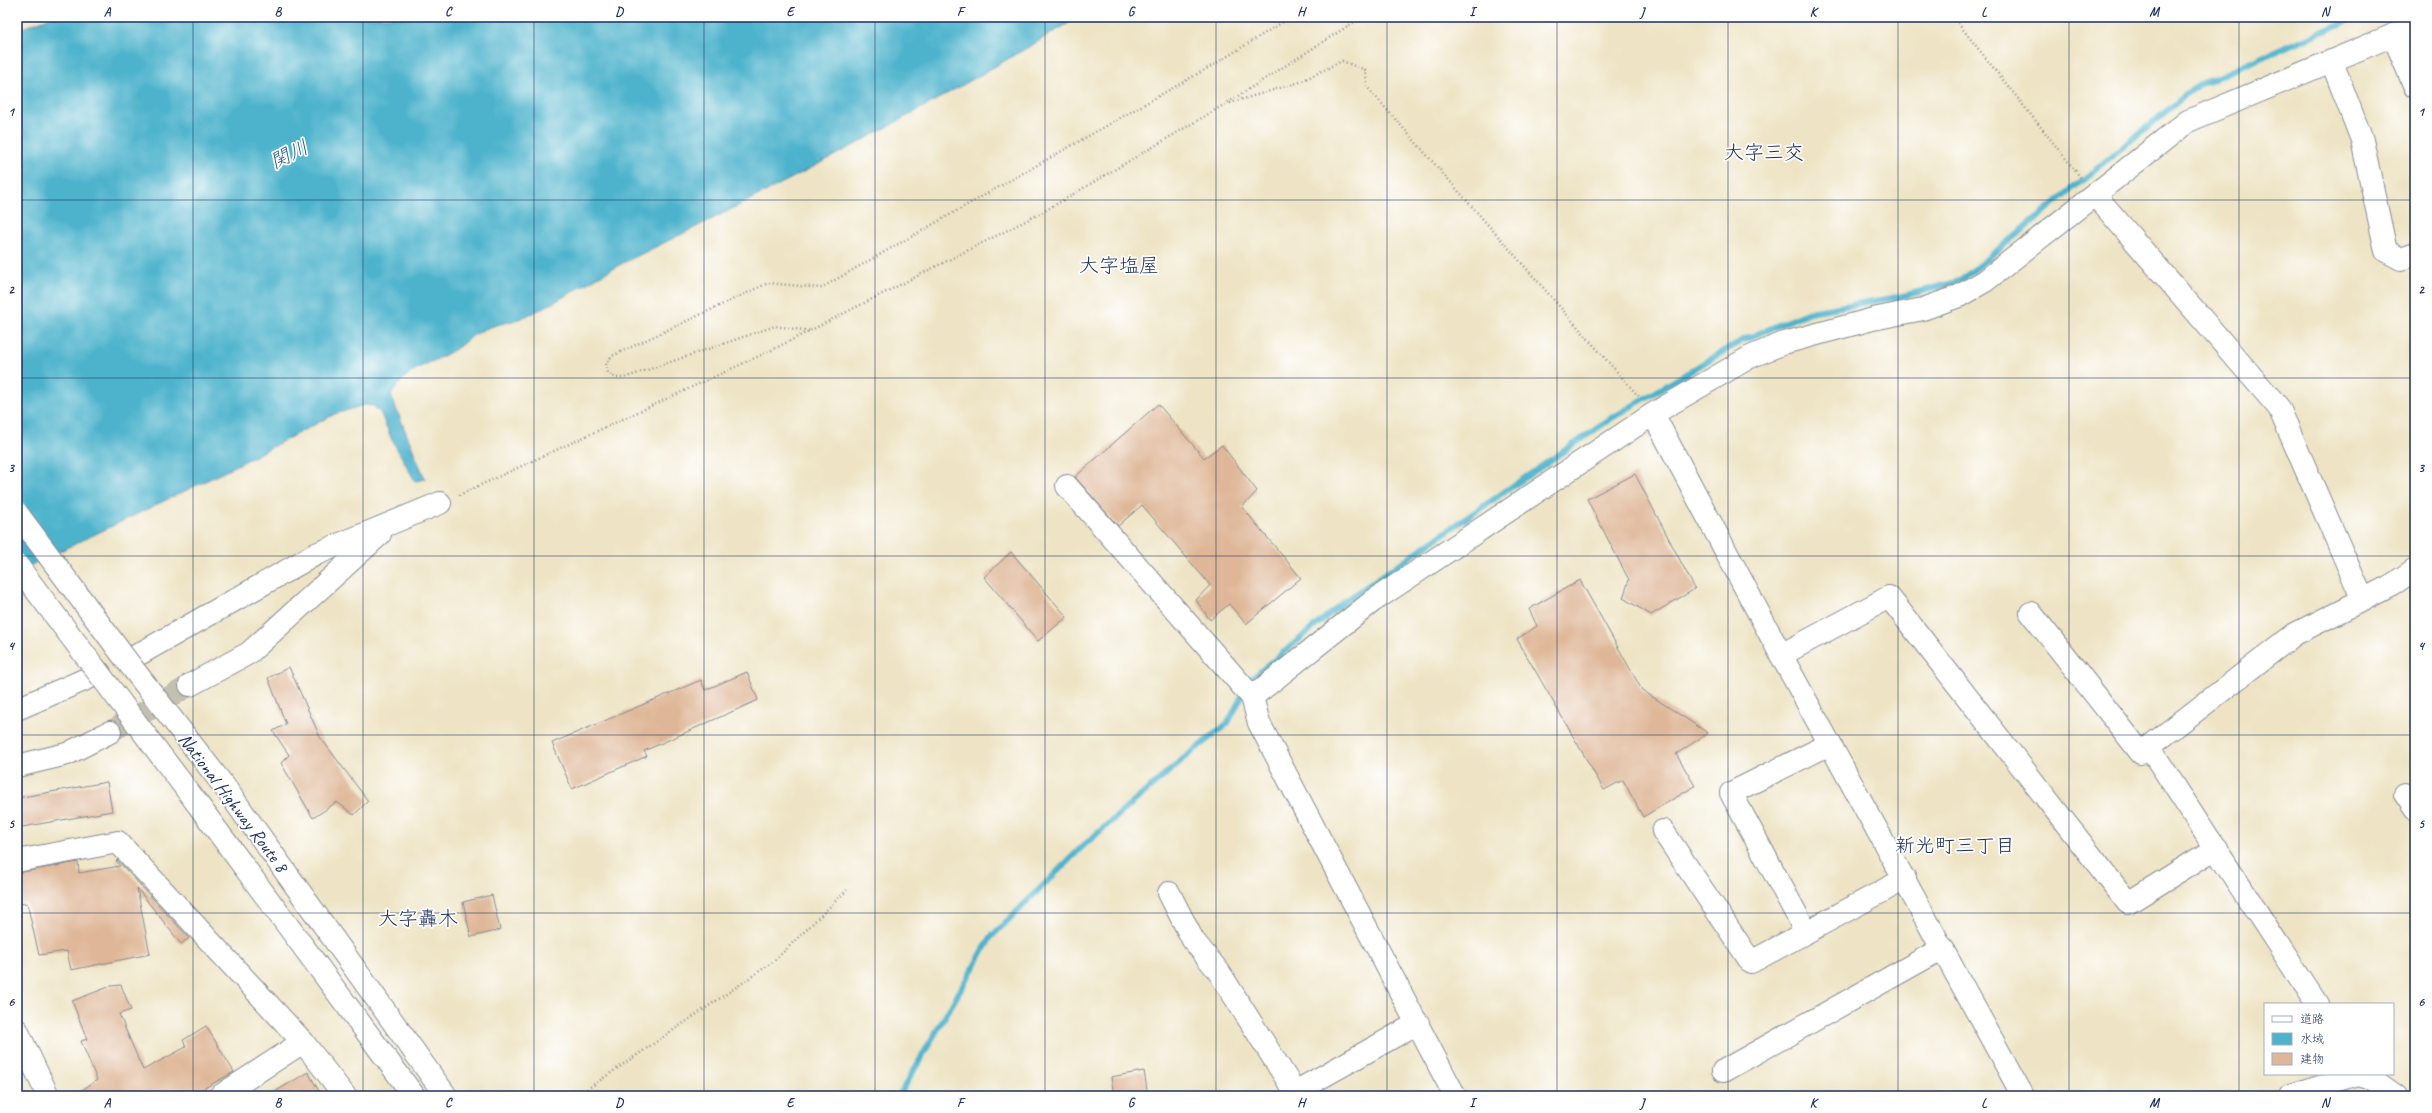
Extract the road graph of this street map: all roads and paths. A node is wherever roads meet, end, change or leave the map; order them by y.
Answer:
1 (1291, 17) edge
2 (1362, 17) edge
3 (1953, 17) edge
4 (2415, 26) edge
5 (2393, 35) junction
6 (2332, 62) junction
7 (2415, 87) edge
8 (1227, 103) junction
9 (2095, 195) junction
10 (2415, 254) edge
11 (810, 331) junction
12 (1653, 414) junction
13 (1067, 486) dead end
14 (440, 504) junction
15 (17, 513) edge
16 (17, 565) edge
17 (2415, 569) edge
18 (2363, 600) junction
19 (2031, 613) dead end
20 (1781, 655) junction
21 (127, 661) junction
22 (100, 674) junction
23 (190, 685) tunnel mouth
24 (1252, 696) junction
25 (17, 710) edge
26 (110, 732) tunnel mouth
27 (1830, 744) junction
28 (2149, 747) junction
29 (17, 766) edge
30 (1663, 831) dead end
31 (2216, 848) junction
32 (17, 861) edge
33 (1905, 880) junction
34 (847, 890) dead end
35 (1169, 892) dead end
36 (1806, 932) junction
37 (1943, 948) junction
38 (2316, 1003) edge
39 (1418, 1023) junction
40 (17, 1030) edge
41 (303, 1042) junction
42 (1723, 1071) dead end
43 (2355, 1075) edge
44 (2361, 1075) edge
45 (48, 1096) edge
46 (220, 1096) edge
47 (345, 1096) edge
48 (414, 1096) edge
49 (446, 1096) edge
50 (576, 1096) edge
51 (1455, 1096) edge
52 (2023, 1096) edge
53 (2291, 1096) edge
54 (2396, 1096) edge

1 - 11 path
2 - 8 path
3 - 9 path
4 - 5 main road
5 - 6 main road
5 - 7 main road
6 - 9 main road
6 - 10 main road
8 - 11 path
8 - 12 path
9 - 12 main road
9 - 18 main road
11 - 14 path
12 - 20 main road
12 - 24 main road
13 - 24 main road
14 - 21 main road
14 - 23 main road
15 - 21 main road, National Highway Route 8, bridge
16 - 22 main road, National Highway Route 8, bridge
17 - 18 main road
18 - 28 main road
19 - 28 main road
20 - 27 main road
20 - 31 main road
21 - 49 main road, National Highway Route 8, bridge
22 - 25 main road
22 - 48 main road, National Highway Route 8, bridge
24 - 39 main road
26 - 29 main road
27 - 33 main road
27 - 36 main road
28 - 31 main road
30 - 36 main road
31 - 38 main road
32 - 41 main road
33 - 36 main road
33 - 37 main road
34 - 50 path
35 - 39 main road
37 - 42 main road
37 - 52 main road
39 - 51 main road
40 - 45 main road
41 - 46 main road
41 - 47 main road
43 - 53 main road
44 - 54 main road

